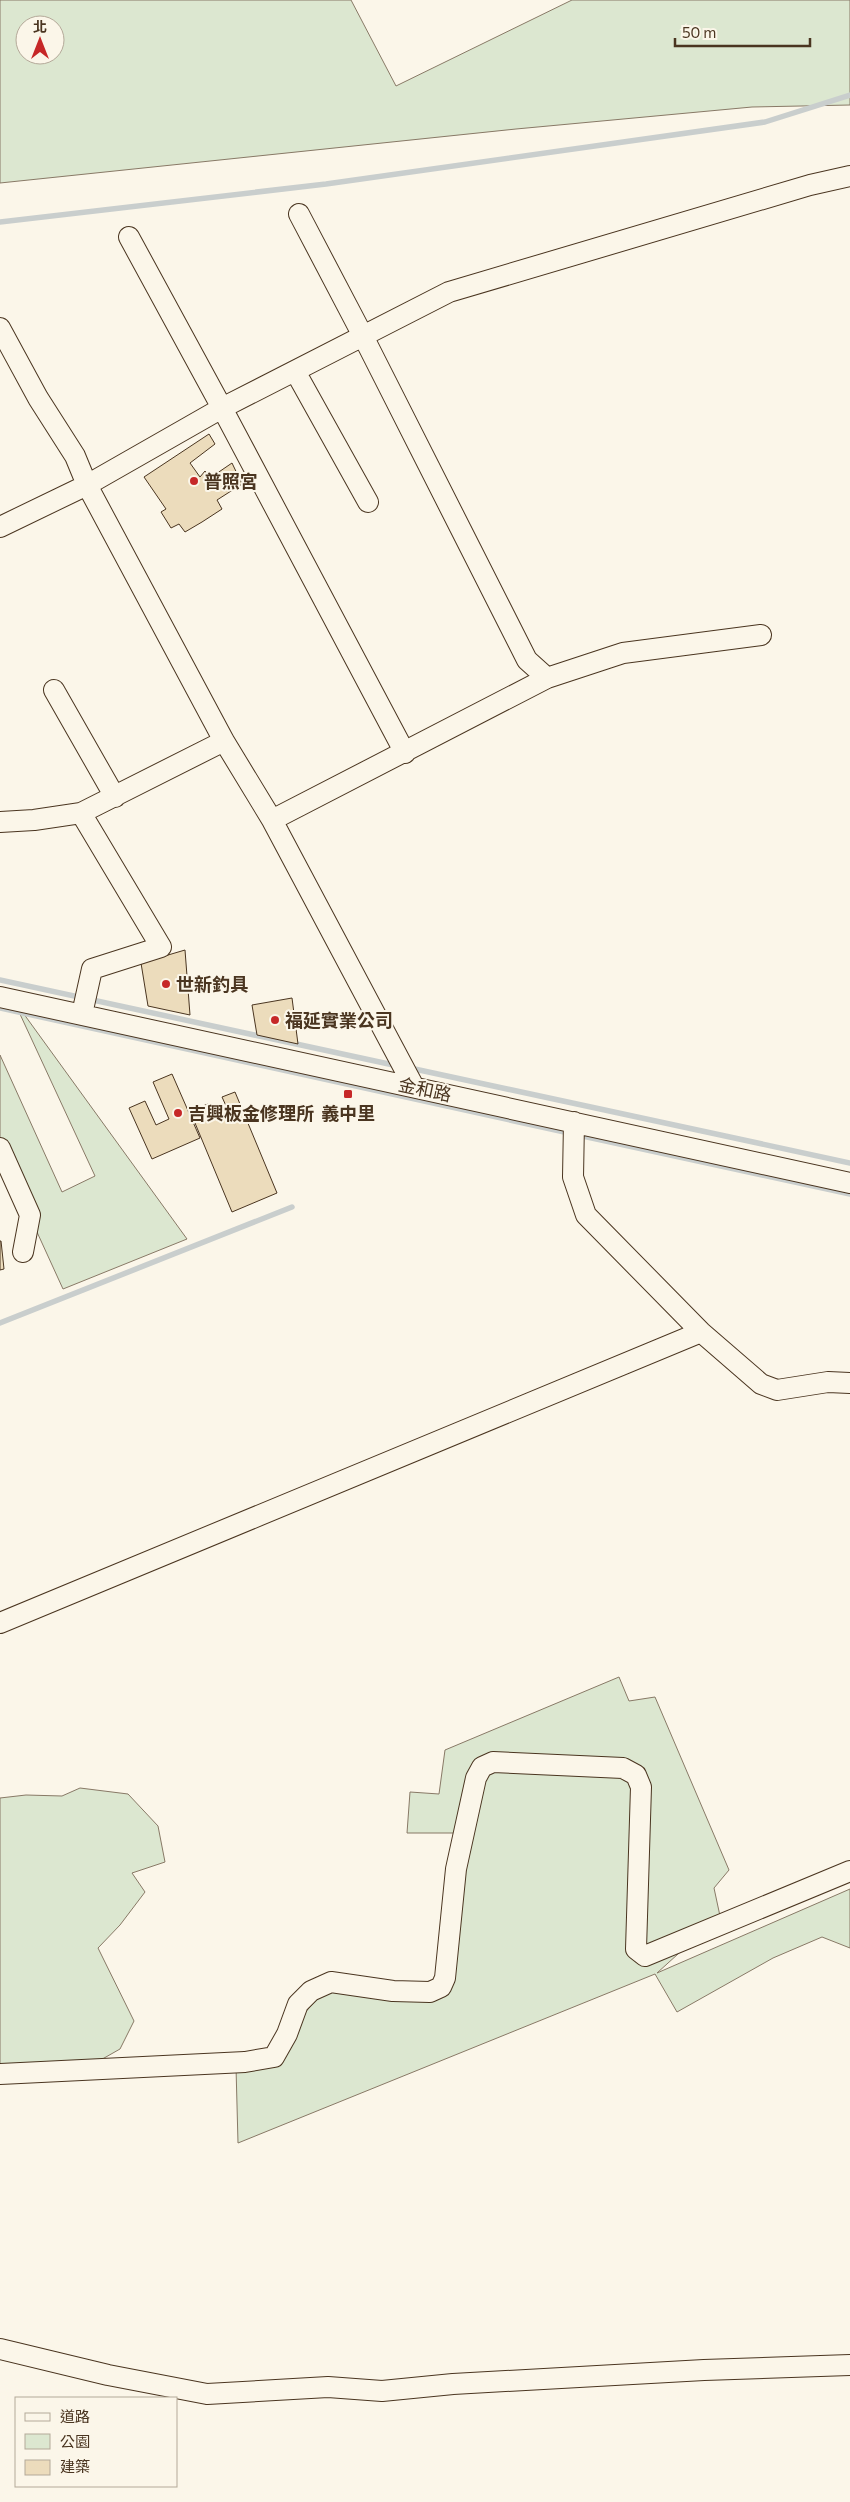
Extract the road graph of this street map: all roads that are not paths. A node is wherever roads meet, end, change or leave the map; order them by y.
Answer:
1 (850, 176) edge
2 (298, 214) dead end
3 (129, 237) dead end
4 (0, 328) edge
5 (363, 336) junction
6 (295, 371) junction
7 (222, 408) junction
8 (87, 485) junction
9 (368, 502) dead end
10 (0, 527) edge
11 (761, 636) dead end
12 (547, 678) junction
13 (54, 690) dead end
14 (224, 741) junction
15 (405, 753) junction
16 (115, 797) junction
17 (81, 813) junction
18 (272, 820) junction
19 (0, 822) edge
20 (0, 996) edge
21 (82, 1014) junction
22 (414, 1087) junction
23 (574, 1122) junction
24 (0, 1148) edge
25 (850, 1183) edge
26 (23, 1252) dead end
27 (701, 1332) junction
28 (850, 1383) edge
29 (0, 1623) edge
30 (850, 1871) edge
31 (0, 2074) edge
32 (0, 2349) edge
33 (850, 2365) edge

1 - 5 street
2 - 5 street
3 - 7 street
4 - 8 street
5 - 6 street
5 - 12 street
6 - 7 street
6 - 9 street
7 - 8 street
7 - 15 street
8 - 10 street
8 - 14 street
11 - 12 street
12 - 15 street
13 - 16 street
14 - 16 street
14 - 18 street
15 - 18 street
16 - 17 street
17 - 19 street
17 - 21 street
18 - 22 street
20 - 21 street, 金和路
21 - 22 street, 金和路
22 - 23 street, 金和路
23 - 25 street, 金和路
23 - 27 street
24 - 26 street
27 - 28 street
27 - 29 street
30 - 31 street
32 - 33 street

